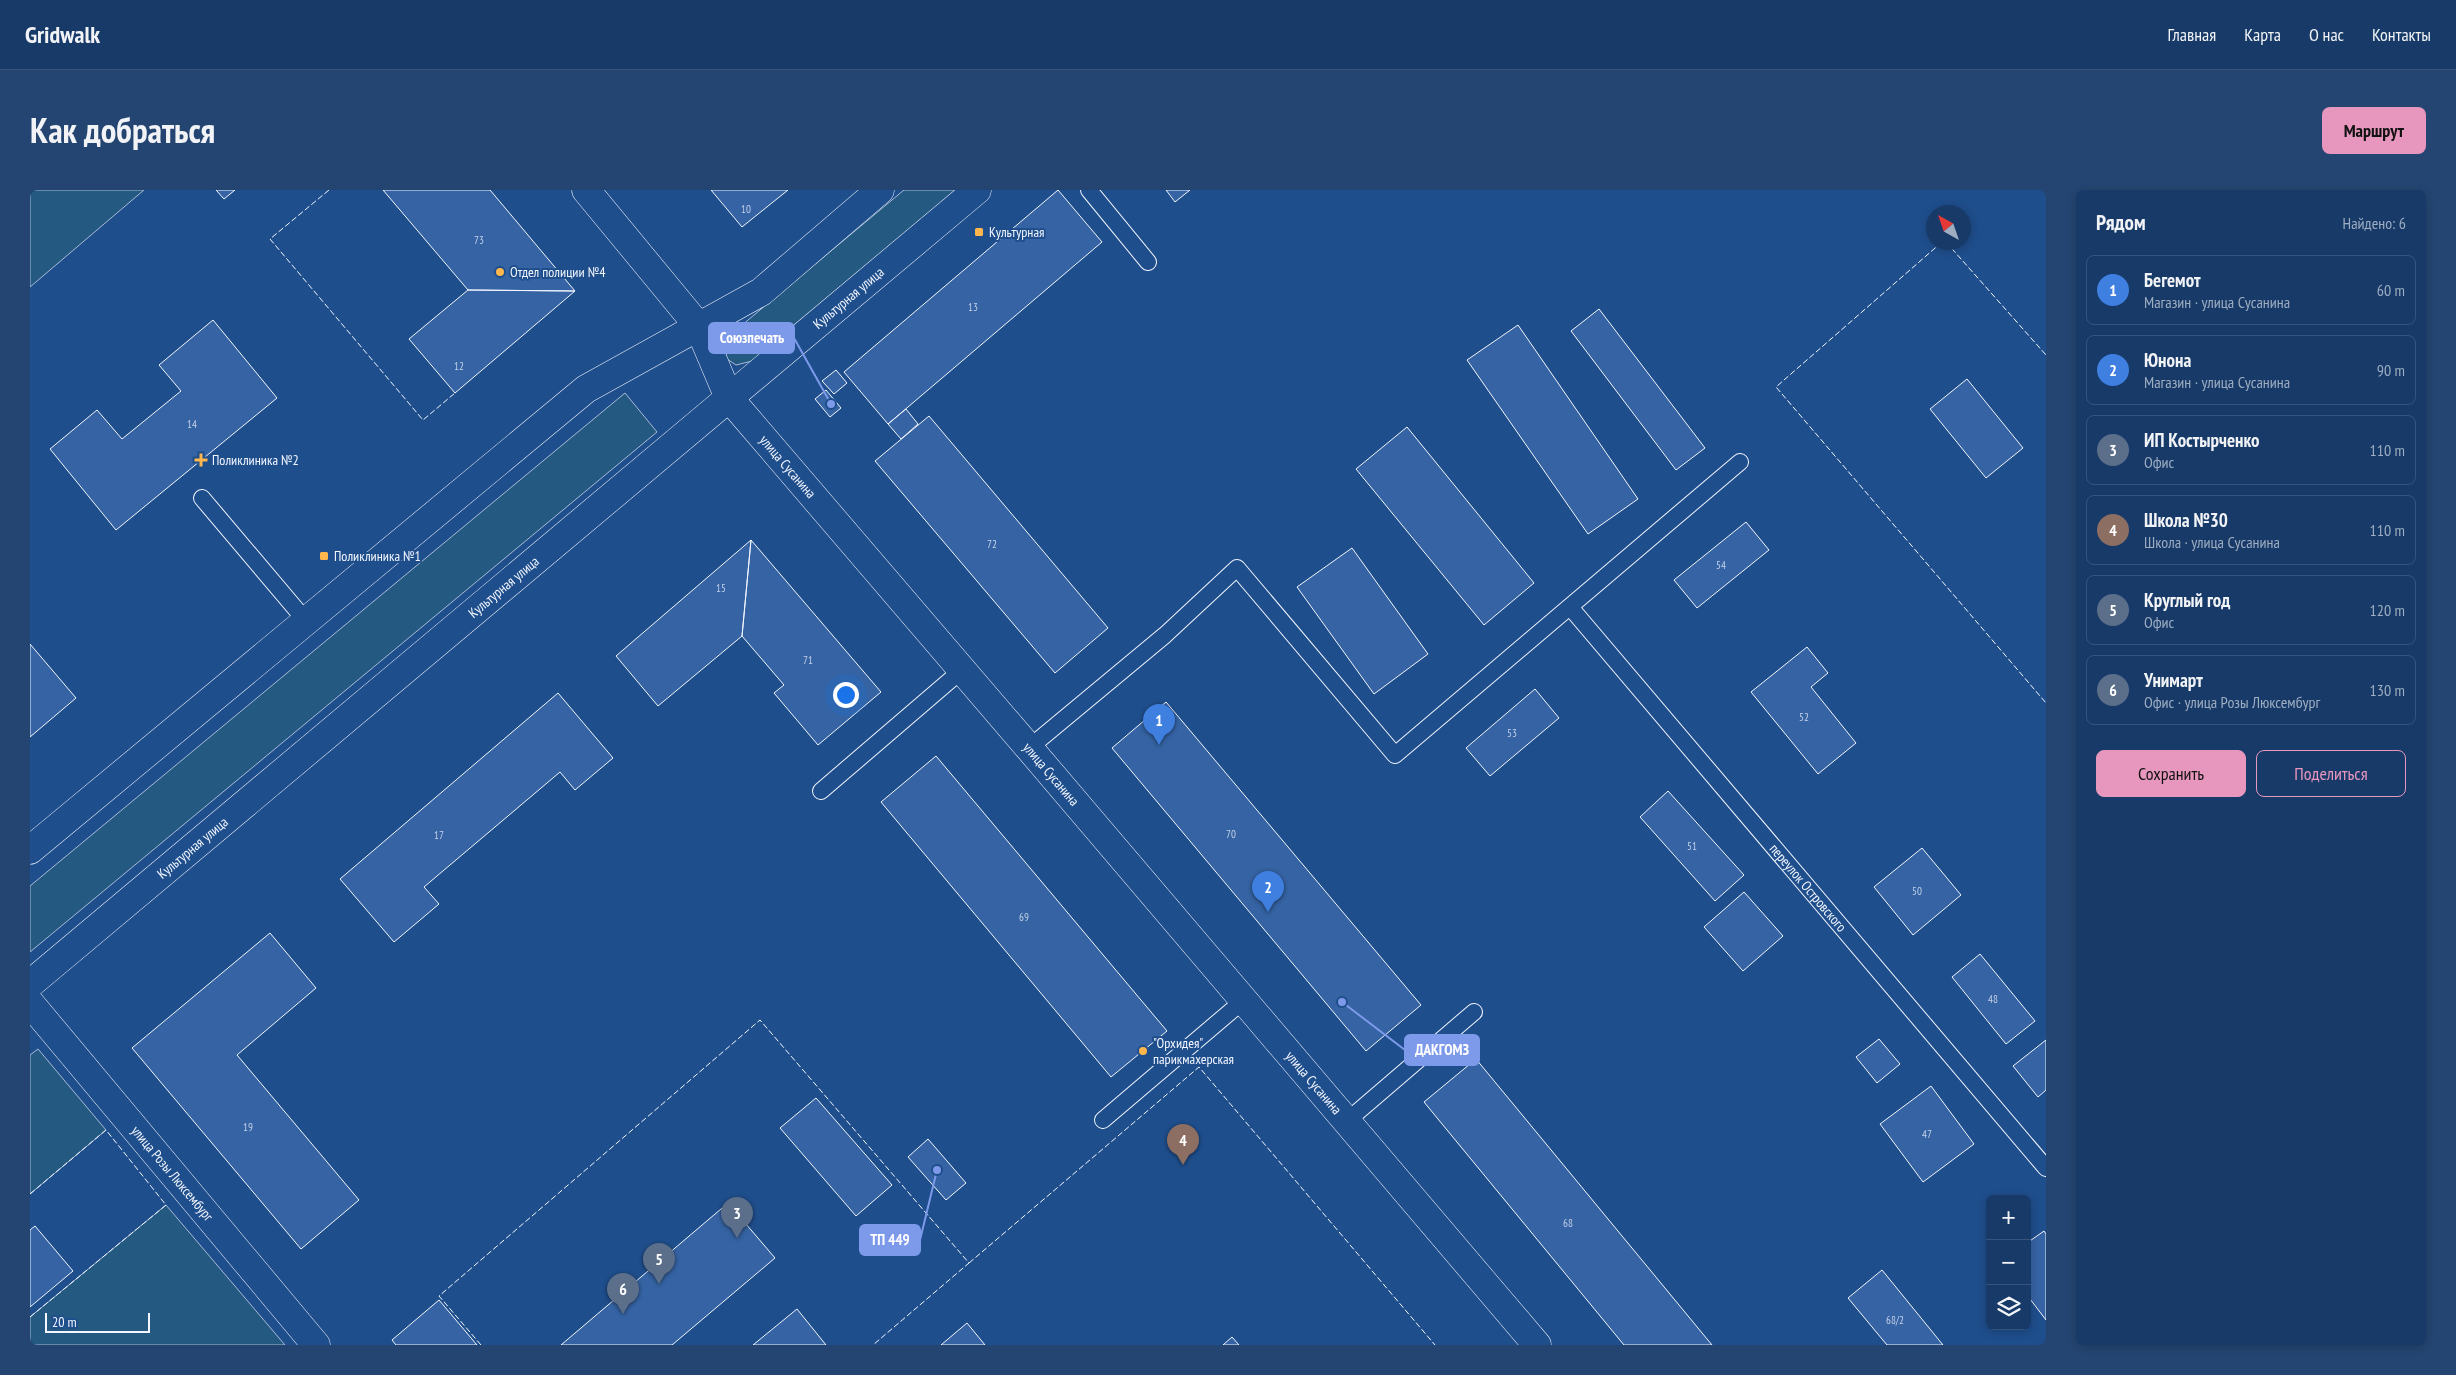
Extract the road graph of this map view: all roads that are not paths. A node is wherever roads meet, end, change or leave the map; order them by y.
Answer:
1 (586, 190) edge
2 (880, 190) edge
3 (977, 190) edge
4 (1089, 190) edge
5 (1148, 262) dead end
6 (699, 327) junction
7 (728, 398) junction
8 (1740, 462) dead end
9 (202, 498) dead end
10 (1570, 606) junction
11 (306, 620) junction
12 (962, 670) junction
13 (1030, 748) junction
14 (821, 791) dead end
15 (30, 850) edge
16 (30, 984) edge
17 (1244, 1000) junction
18 (30, 1003) edge
19 (1474, 1012) dead end
20 (1103, 1120) dead end
21 (1347, 1121) junction
22 (2046, 1168) edge
23 (316, 1345) edge
24 (1537, 1345) edge

1 - 6 street, улица Сусанина
2 - 6 street
3 - 7 street, Культурная улица
4 - 5 lane
6 - 7 street, улица Сусанина
6 - 11 street
7 - 12 street, улица Сусанина
7 - 16 street, Культурная улица
8 - 10 lane
9 - 11 lane
10 - 13 lane
10 - 22 lane, переулок Островского
11 - 15 street
12 - 13 street, улица Сусанина
12 - 14 lane
13 - 17 street, улица Сусанина
17 - 20 lane
17 - 21 street, улица Сусанина
18 - 23 street, улица Розы Люксембург
19 - 21 lane
21 - 24 street, улица Сусанина

